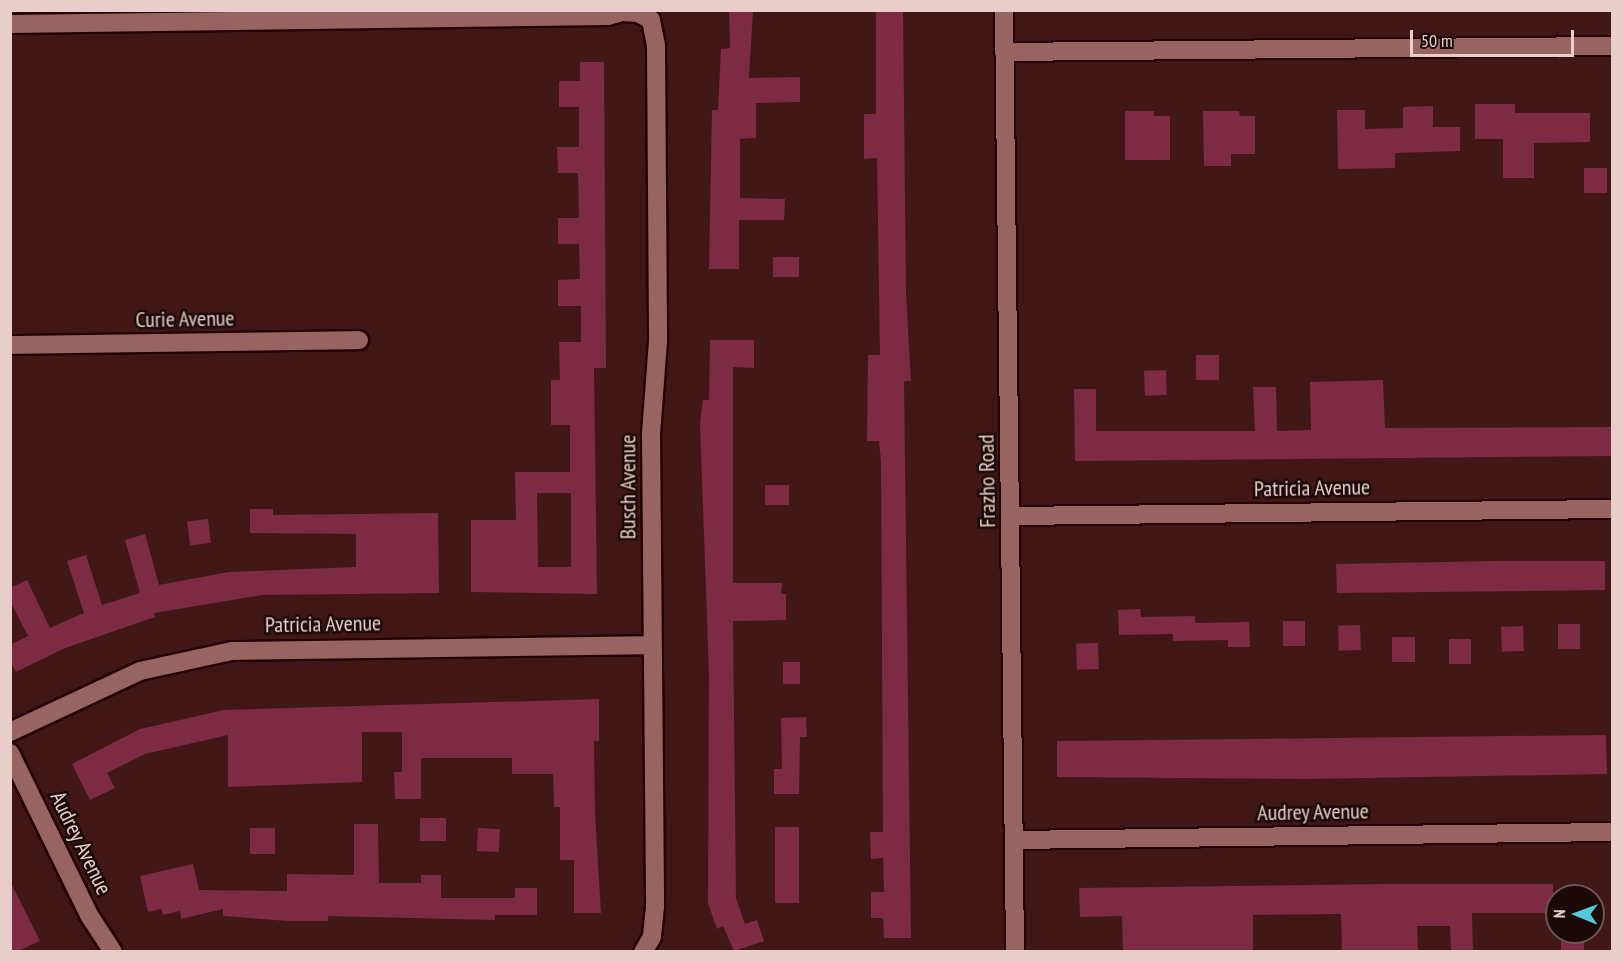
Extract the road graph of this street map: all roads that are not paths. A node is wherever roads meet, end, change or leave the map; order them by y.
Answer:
1 (1004, 10) edge
2 (10, 24) edge
3 (1612, 46) edge
4 (1005, 52) junction
5 (359, 340) dead end
6 (10, 345) edge
7 (1612, 508) edge
8 (1012, 516) junction
9 (652, 645) junction
10 (10, 732) edge
11 (10, 753) edge
12 (1612, 832) edge
13 (1014, 840) junction
14 (113, 951) edge
15 (644, 951) edge
16 (1014, 951) edge

1 - 4 street, Frazho Road
2 - 9 street, Busch Avenue
3 - 4 street
4 - 8 street, Frazho Road
5 - 6 street, Curie Avenue
7 - 8 street, Patricia Avenue
8 - 13 street, Frazho Road
9 - 10 street, Patricia Avenue
9 - 15 street, Busch Avenue
11 - 14 street, Audrey Avenue
12 - 13 street, Audrey Avenue
13 - 16 street, Frazho Road

